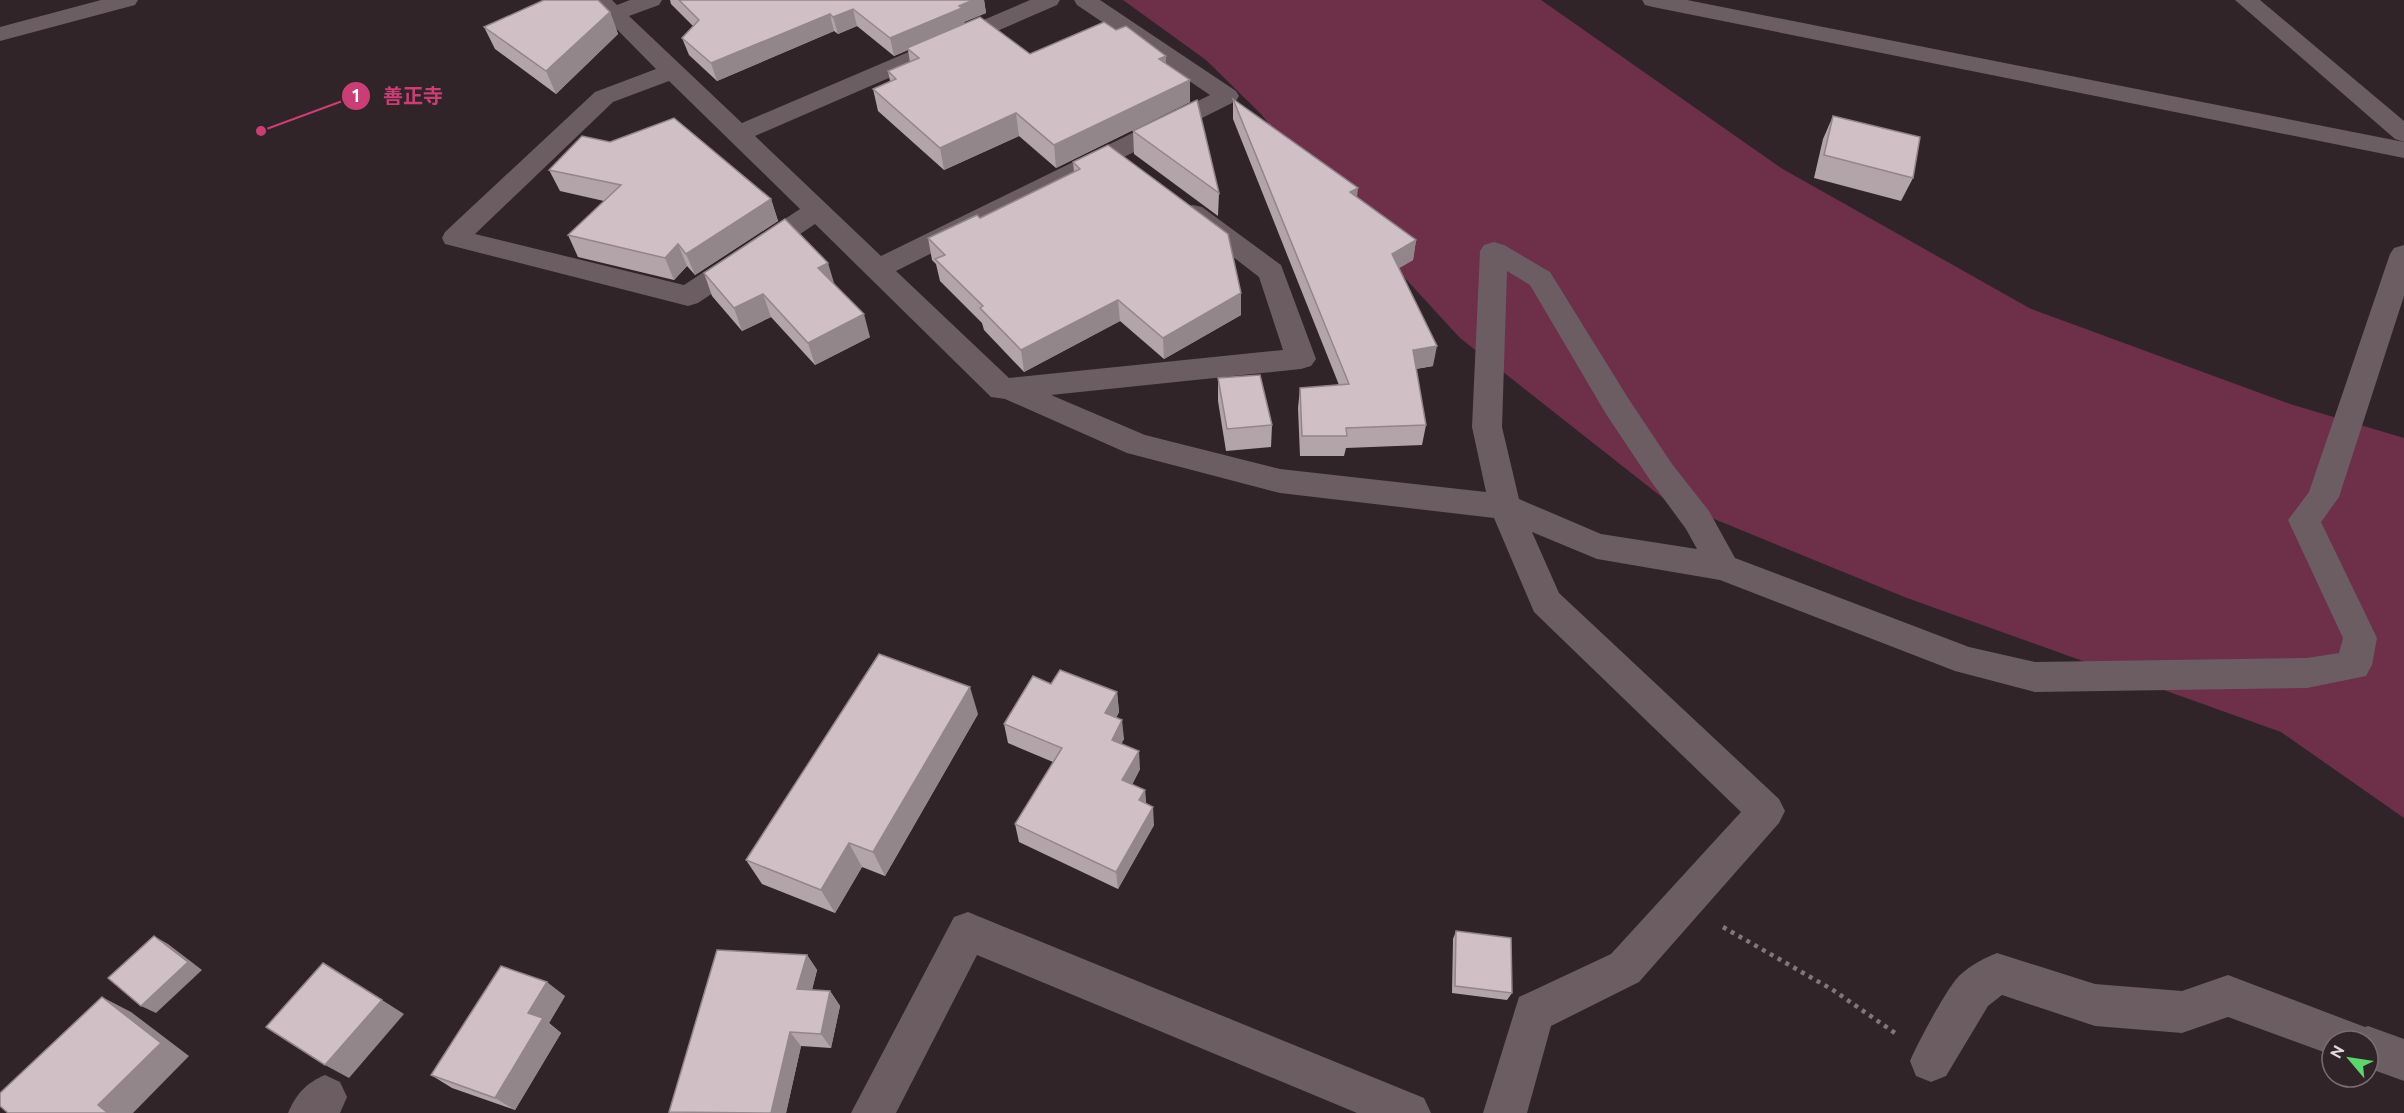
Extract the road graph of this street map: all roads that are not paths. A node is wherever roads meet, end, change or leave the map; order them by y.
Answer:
1 (127, 0) edge
2 (651, 0) edge
3 (1049, 0) edge
4 (1085, 0) edge
5 (1653, 0) edge
6 (2246, 0) edge
7 (606, 7) edge
8 (0, 34) edge
9 (672, 71) junction
10 (738, 134) junction
11 (2404, 134) edge
12 (2404, 150) edge
13 (1168, 195) edge
14 (817, 210) junction
15 (2404, 254) edge
16 (879, 268) junction
17 (1008, 389) junction
18 (1505, 507) junction
19 (1723, 567) junction
20 (2320, 1030) edge
21 (2380, 1051) edge
22 (2404, 1060) edge
23 (1931, 1061) road end
24 (873, 1113) edge
25 (1409, 1113) edge
26 (1505, 1113) edge

1 - 8 street
2 - 7 street
3 - 10 street
4 - 16 street
5 - 12 street
6 - 11 street
7 - 9 street
9 - 10 street
9 - 14 street
10 - 14 street
13 - 17 street
14 - 16 street
15 - 19 street
16 - 17 street
17 - 18 street
18 - 19 street
18 - 19 street
18 - 26 street
20 - 23 street
21 - 22 street
24 - 25 street

